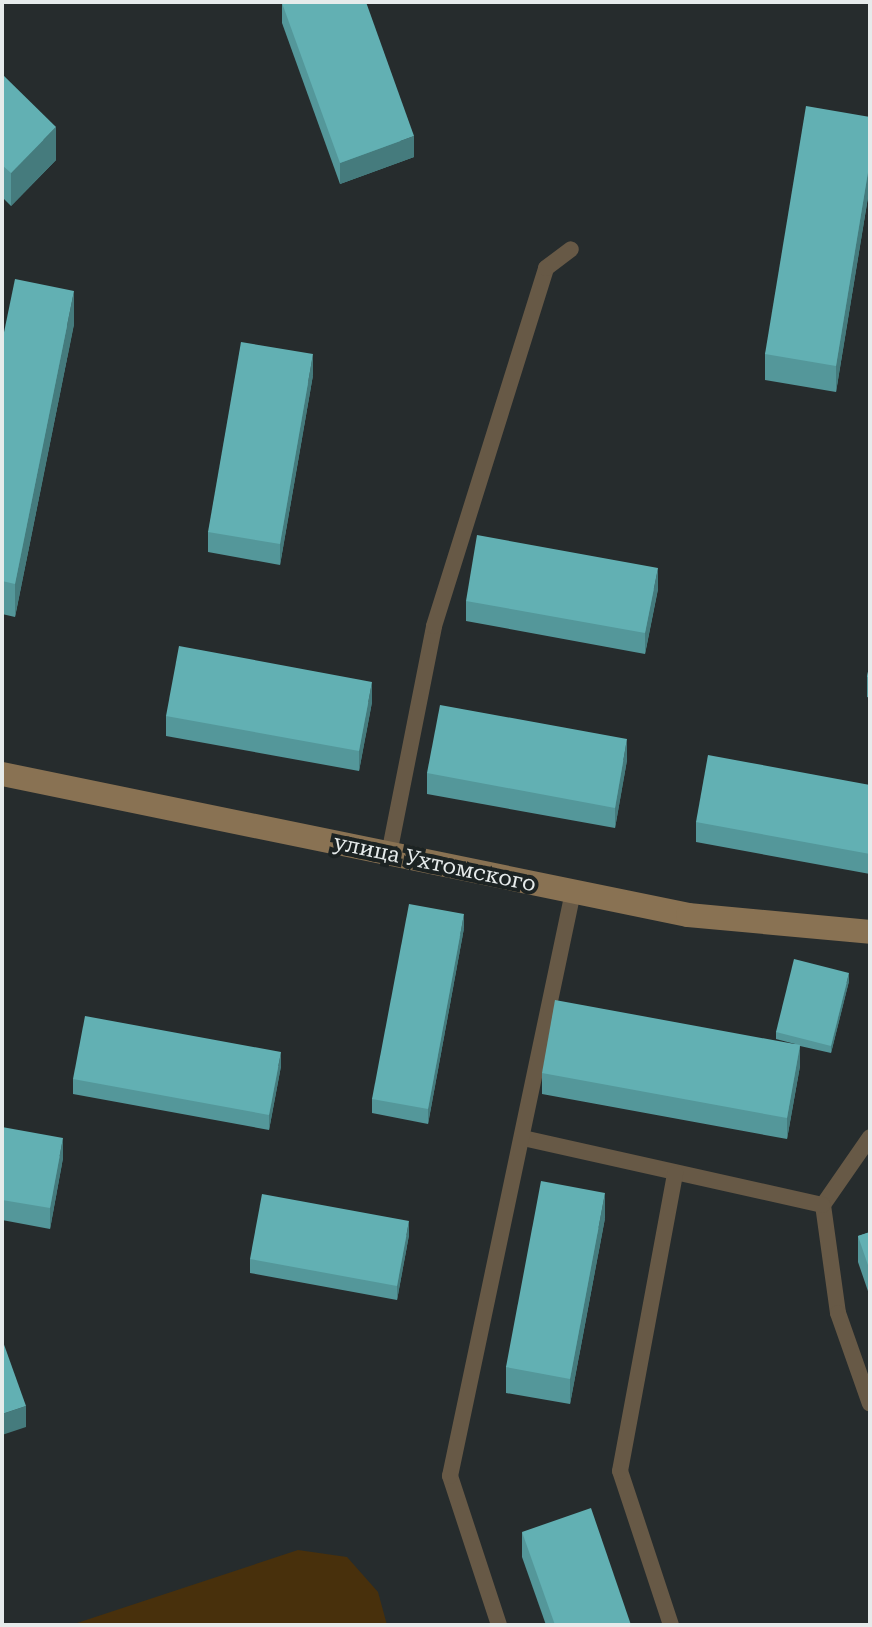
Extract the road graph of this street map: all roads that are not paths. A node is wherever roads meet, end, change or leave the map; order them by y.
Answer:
1 (571, 249) dead end
2 (2, 774) edge
3 (389, 854) junction
4 (573, 892) junction
5 (870, 932) edge
6 (870, 1137) edge
7 (523, 1138) junction
8 (675, 1173) junction
9 (823, 1205) junction
10 (870, 1404) edge
11 (499, 1625) edge
12 (671, 1625) edge

1 - 3 lane
2 - 3 street, улица Ухтомского
3 - 4 street, улица Ухтомского
4 - 5 street, улица Ухтомского
4 - 7 lane
6 - 9 lane
7 - 8 lane
7 - 11 lane
8 - 9 lane
8 - 12 lane
9 - 10 lane

